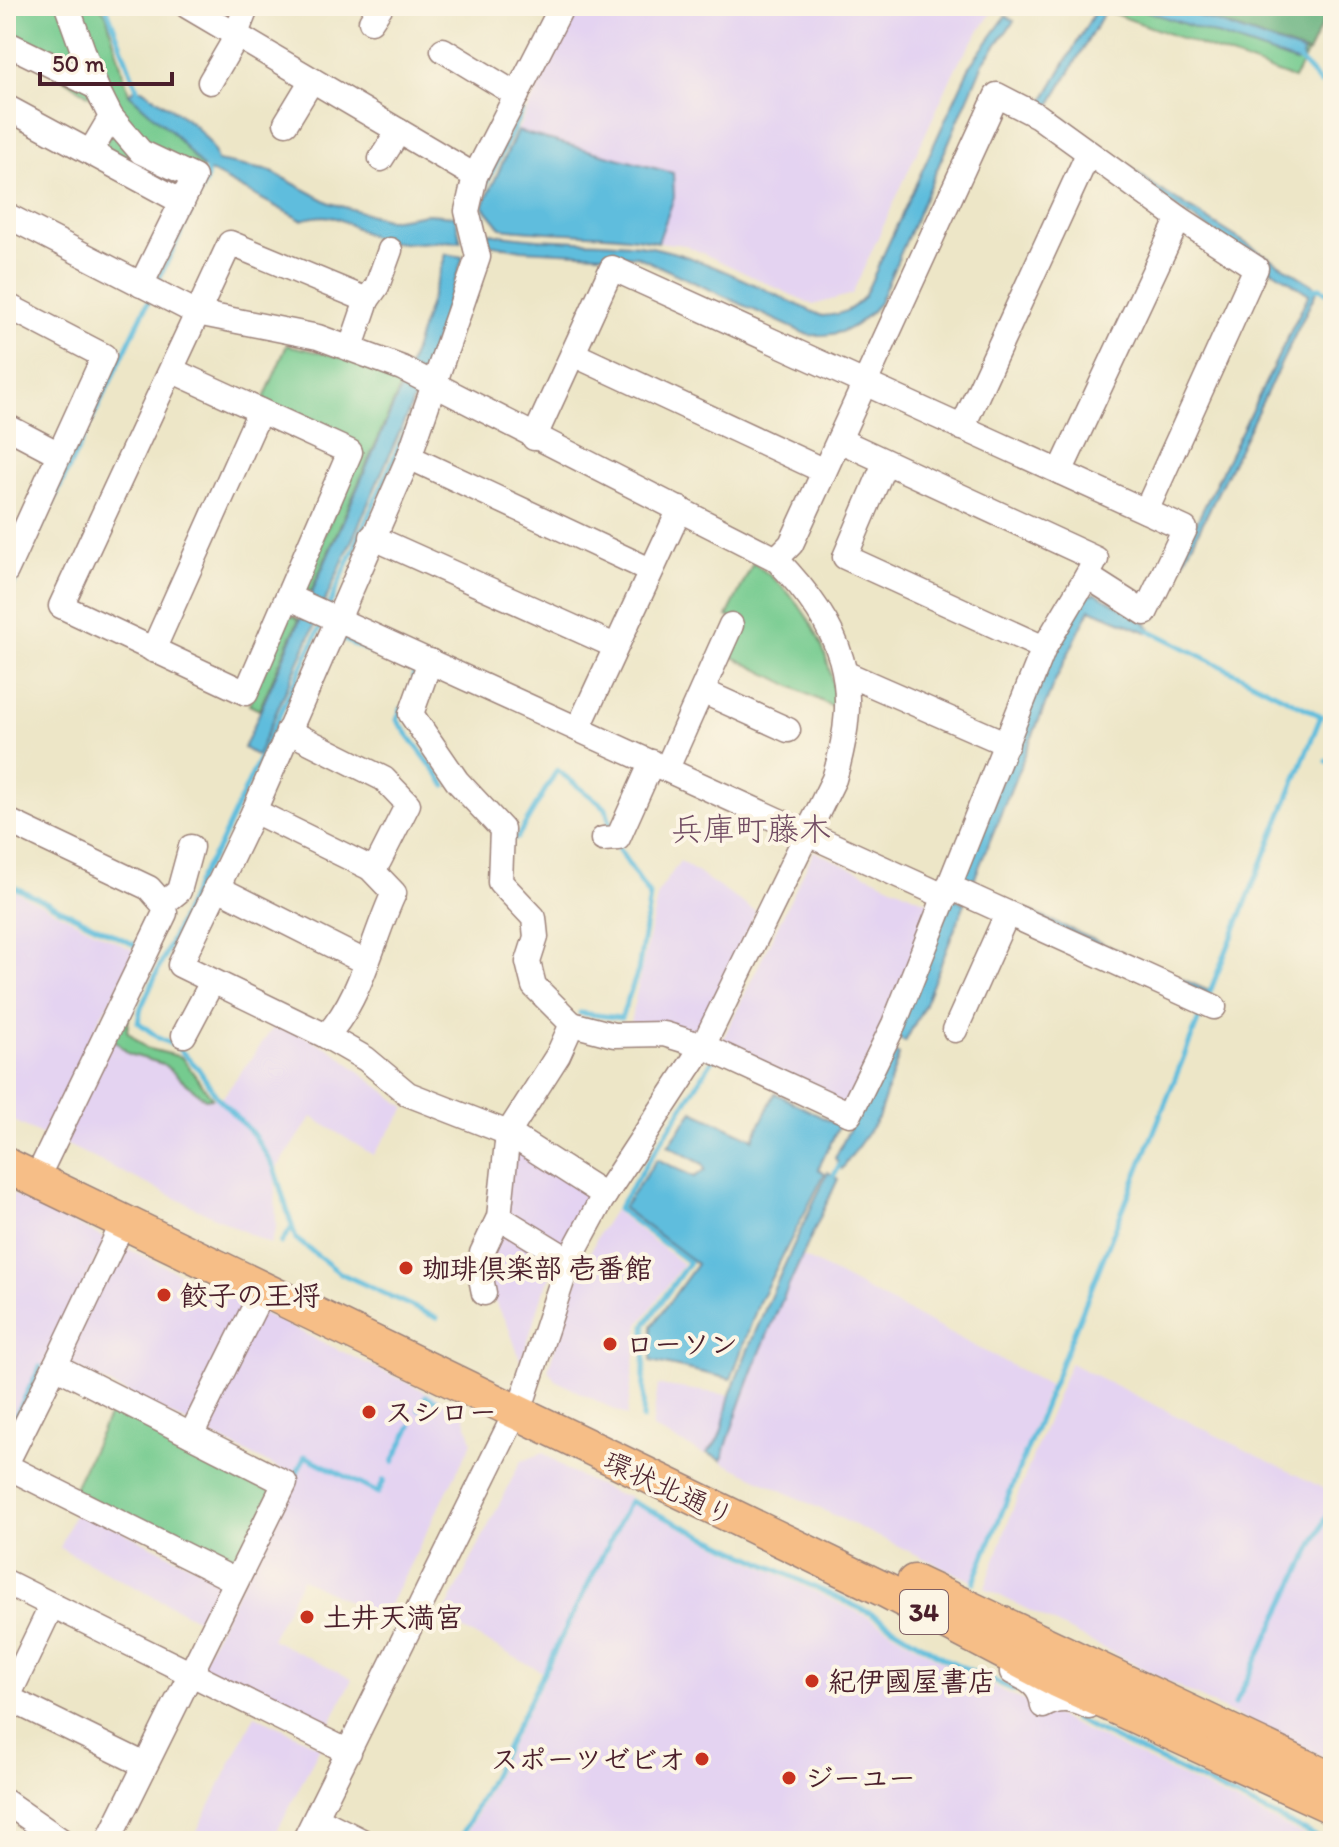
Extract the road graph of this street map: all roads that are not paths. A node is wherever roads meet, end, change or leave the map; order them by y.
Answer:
1 (67, 6) edge
2 (187, 6) edge
3 (247, 6) edge
4 (562, 6) edge
5 (234, 34) junction
6 (6, 43) edge
7 (443, 50) dead end
8 (312, 80) junction
9 (210, 82) dead end
10 (96, 87) junction
11 (517, 95) junction
12 (6, 107) edge
13 (111, 117) junction
14 (286, 123) dead end
15 (399, 131) junction
16 (91, 151) junction
17 (1088, 154) junction
18 (381, 159) dead end
19 (475, 176) junction
20 (182, 202) junction
21 (6, 215) edge
22 (1179, 218) junction
23 (390, 250) dead end
24 (149, 289) junction
25 (367, 300) junction
26 (6, 305) edge
27 (197, 313) junction
28 (351, 347) junction
29 (573, 354) junction
30 (171, 370) junction
31 (867, 377) junction
32 (432, 384) junction
33 (260, 411) junction
34 (965, 422) junction
35 (6, 426) edge
36 (534, 438) junction
37 (839, 440) junction
38 (59, 454) junction
39 (409, 457) junction
40 (885, 463) junction
41 (1063, 466) junction
42 (824, 471) junction
43 (1149, 506) junction
44 (680, 509) junction
45 (372, 537) junction
46 (11, 545) edge
47 (776, 559) junction
48 (650, 570) junction
49 (6, 571) edge
50 (1087, 576) junction
51 (288, 597) junction
52 (336, 619) junction
53 (731, 625) dead end
54 (615, 646) junction
55 (1044, 648) junction
56 (153, 650) junction
57 (430, 661) junction
58 (847, 674) junction
59 (702, 691) junction
60 (578, 729) junction
61 (788, 730) dead end
62 (288, 731) junction
63 (1007, 744) junction
64 (659, 765) junction
65 (254, 811) junction
66 (6, 820) edge
67 (809, 832) junction
68 (611, 839) dead end
69 (191, 847) dead end
70 (370, 868) junction
71 (216, 887) junction
72 (955, 894) junction
73 (163, 904) junction
74 (1007, 914) junction
75 (365, 962) junction
76 (212, 982) junction
77 (1214, 1007) dead end
78 (572, 1024) junction
79 (955, 1030) dead end
80 (184, 1035) dead end
81 (326, 1036) junction
82 (703, 1046) junction
83 (508, 1133) junction
84 (6, 1145) edge
85 (44, 1163) junction
86 (6, 1165) edge
87 (605, 1195) junction
88 (499, 1217) junction
89 (124, 1221) junction
90 (569, 1260) junction
91 (263, 1290) junction
92 (484, 1293) dead end
93 (55, 1366) junction
94 (520, 1405) junction
95 (191, 1435) junction
96 (6, 1465) edge
97 (236, 1581) junction
98 (6, 1582) edge
99 (887, 1591) junction
100 (52, 1605) junction
101 (188, 1675) junction
102 (7, 1700) edge
103 (349, 1752) junction
104 (145, 1765) junction
105 (1333, 1780) edge
106 (6, 1802) edge
107 (1333, 1807) edge
108 (316, 1818) junction
109 (1333, 1823) edge
110 (62, 1841) edge
111 (108, 1841) edge
112 (304, 1841) edge
113 (362, 1841) edge

1 - 10 street
2 - 5 street
3 - 5 street
4 - 11 street
5 - 8 street
5 - 9 street
6 - 10 street
7 - 11 street
8 - 14 street
8 - 15 street
10 - 13 street
11 - 19 street
12 - 16 street
13 - 16 street
13 - 20 street
15 - 18 street
15 - 19 street
16 - 20 street
17 - 22 street
17 - 31 street
17 - 34 street
19 - 32 street
20 - 24 street
21 - 24 street
22 - 41 street
22 - 43 street
23 - 25 street
24 - 27 street
25 - 27 street
25 - 28 street
26 - 38 street
27 - 28 street
27 - 30 street
28 - 32 street
29 - 31 street
29 - 36 street
29 - 42 street
30 - 33 street
30 - 56 street
31 - 34 street
31 - 37 street
32 - 36 street
32 - 39 street
33 - 51 street
33 - 56 street
34 - 41 street
35 - 38 street
36 - 44 street
37 - 40 street
37 - 42 street
38 - 46 street
39 - 45 street
39 - 48 street
40 - 50 street
40 - 55 street
41 - 43 street
42 - 47 street
43 - 50 street
44 - 47 street
44 - 48 street
45 - 52 street
45 - 54 street
46 - 49 street
47 - 58 street
48 - 54 street
50 - 55 street
51 - 52 street
51 - 56 street
52 - 57 street
52 - 62 street
53 - 59 street
54 - 60 street
55 - 63 street
57 - 60 street
57 - 78 street
58 - 63 street
58 - 67 street
59 - 61 street
59 - 64 street
60 - 64 street
62 - 65 street
62 - 70 street
63 - 72 street
64 - 67 street
64 - 68 street
65 - 70 street
65 - 71 street
66 - 73 street
67 - 72 street
67 - 82 street
69 - 73 street
70 - 75 street
71 - 75 street
71 - 76 street
72 - 74 street
72 - 82 street
73 - 85 street
74 - 77 street
74 - 79 street
75 - 81 street
76 - 80 street
76 - 81 street
78 - 82 street
78 - 83 street
81 - 83 street
82 - 87 street
83 - 87 street
83 - 88 street
84 - 85 highway, 環状北通り / 34
85 - 94 highway, 環状北通り / 34
86 - 89 highway, 環状北通り / 34
87 - 90 street
88 - 90 street
88 - 92 street
89 - 91 highway, 環状北通り / 34
89 - 93 street
90 - 94 street
91 - 94 highway, 環状北通り / 34
91 - 95 street
93 - 95 street
93 - 96 street
94 - 99 highway, 環状北通り / 34
94 - 103 street
94 - 105 highway, 環状北通り / 34
95 - 97 street
96 - 97 street
97 - 101 street
98 - 100 street
99 - 107 highway, 環状北通り / 34
99 - 109 street
100 - 101 street
100 - 102 street
101 - 103 street
101 - 104 street
102 - 104 street
103 - 108 street
104 - 111 street
106 - 110 street
108 - 112 street
108 - 113 street

